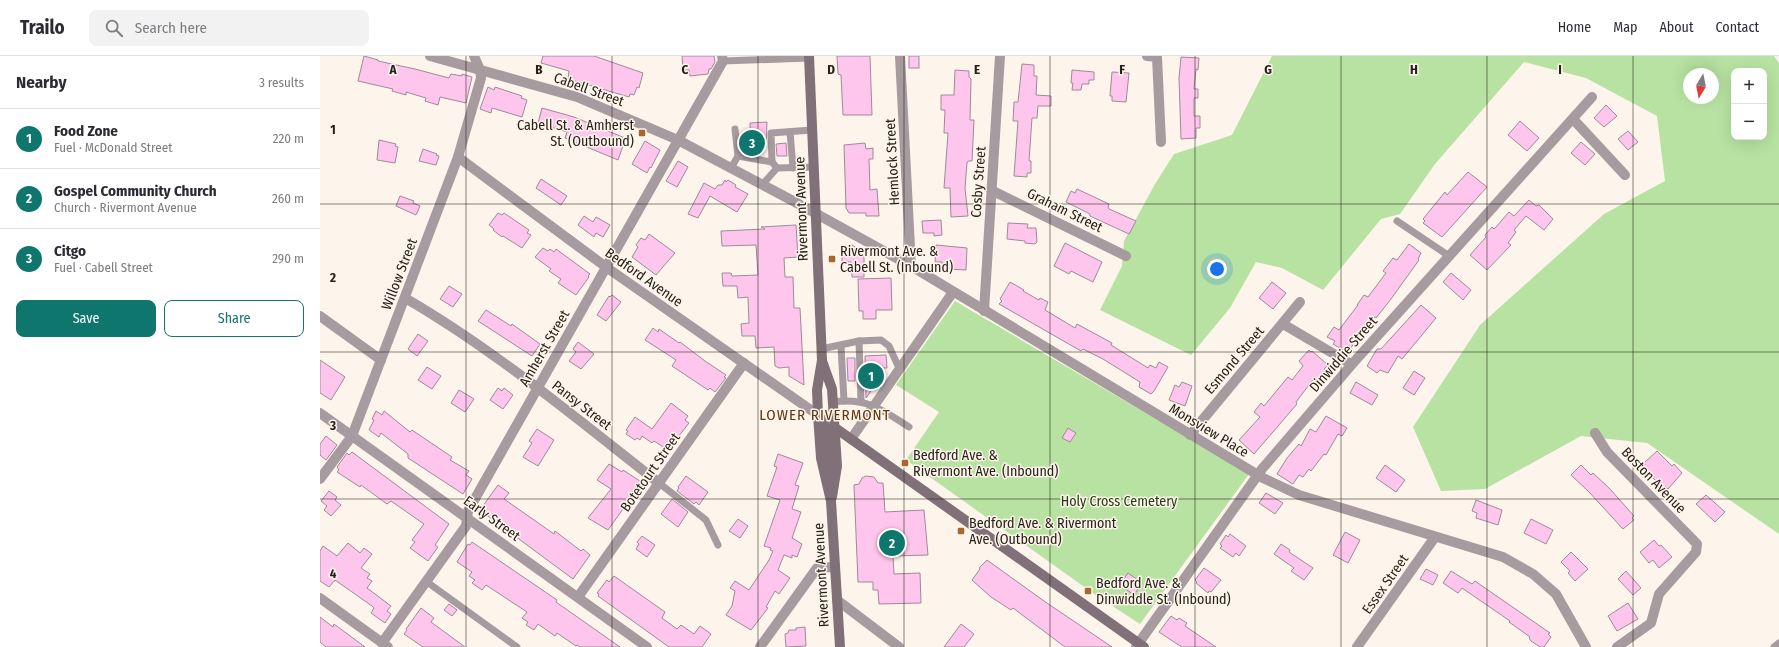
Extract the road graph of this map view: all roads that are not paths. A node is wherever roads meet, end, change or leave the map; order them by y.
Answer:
1 (430, 56) edge
2 (474, 56) edge
3 (900, 56) edge
4 (1000, 56) edge
5 (1154, 56) edge
6 (809, 57) edge
7 (723, 59) edge
8 (480, 70) junction
9 (1592, 97) dead end
10 (1573, 119) junction
11 (735, 129) dead end
12 (812, 130) junction
13 (790, 132) junction
14 (678, 140) junction
15 (1161, 142) dead end
16 (738, 156) junction
17 (458, 157) junction
18 (774, 165) junction
19 (812, 167) junction
20 (731, 168) junction
21 (792, 168) junction
22 (1625, 174) dead end
23 (762, 185) junction
24 (991, 190) junction
25 (815, 213) junction
26 (1397, 221) dead end
27 (1126, 256) dead end
28 (1449, 256) junction
29 (911, 266) junction
30 (606, 267) junction
31 (953, 292) junction
32 (405, 298) junction
33 (1300, 302) dead end
34 (984, 311) junction
35 (320, 316) edge
36 (1283, 324) junction
37 (859, 341) junction
38 (841, 346) junction
39 (821, 349) junction
40 (380, 360) junction
41 (822, 360) junction
42 (744, 363) junction
43 (1351, 364) junction
44 (899, 368) junction
45 (538, 388) junction
46 (844, 401) junction
47 (833, 402) junction
48 (861, 402) junction
49 (874, 406) junction
50 (320, 413) edge
51 (818, 415) junction
52 (834, 427) junction
53 (909, 427) dead end
54 (1595, 433) dead end
55 (1190, 435) junction
56 (352, 436) junction
57 (851, 439) junction
58 (1257, 475) junction
59 (320, 479) edge
60 (659, 483) junction
61 (833, 487) junction
62 (831, 501) junction
63 (467, 518) junction
64 (1435, 537) junction
65 (718, 545) dead end
66 (834, 567) junction
67 (427, 582) junction
68 (578, 597) junction
69 (320, 598) edge
70 (837, 600) junction
71 (1779, 643) edge
72 (385, 645) edge
73 (1140, 646) edge
74 (517, 647) edge
75 (647, 647) edge
76 (760, 647) edge
77 (840, 647) edge
78 (899, 647) edge
79 (1357, 647) edge
80 (1586, 647) edge
81 (1617, 647) edge
82 (1774, 647) edge

1 - 8 street, Cabell Street
2 - 8 street
3 - 29 street, Hemlock Street
4 - 24 street, Cosby Street
5 - 15 street
6 - 7 lane
6 - 12 main road, Rivermont Avenue
7 - 14 street, Amherst Street
8 - 14 street, Cabell Street
8 - 17 street, Willow Street
9 - 10 street, Dinwiddie Street
10 - 22 street
10 - 28 street, Dinwiddie Street
11 - 16 lane
12 - 13 lane
12 - 19 main road, Rivermont Avenue
13 - 18 lane
13 - 21 lane
14 - 20 street, Cabell Street
14 - 30 street, Amherst Street
16 - 18 lane
16 - 20 lane
17 - 30 street, Bedford Avenue
17 - 32 street, Willow Street
18 - 21 lane
18 - 23 lane
19 - 21 lane
19 - 25 main road, Rivermont Avenue
20 - 23 street, Cabell Street
23 - 25 street, Cabell Street
24 - 27 street, Graham Street
24 - 34 street, Cosby Street
25 - 29 street, Monsview Place
25 - 39 main road, Rivermont Avenue
26 - 28 lane
28 - 43 street, Dinwiddie Street
29 - 31 street, Monsview Place
30 - 42 street, Bedford Avenue
30 - 45 street, Amherst Street
31 - 34 street, Monsview Place
31 - 44 street
32 - 40 street, Willow Street
32 - 45 street, Pansy Street
33 - 36 street, Esmond Street
34 - 55 street, Monsview Place
35 - 40 street
36 - 43 street
36 - 55 street, Esmond Street
37 - 38 lane
37 - 44 lane
37 - 48 lane
38 - 39 lane
38 - 46 lane
39 - 41 main road, Rivermont Avenue
40 - 56 street, Willow Street
41 - 47 main road, Rivermont Avenue
41 - 51 main road, Rivermont Avenue
42 - 51 street, Bedford Avenue
42 - 60 street, Botetourt Street
43 - 58 street, Dinwiddie Street
44 - 49 street
45 - 60 street, Pansy Street
45 - 63 street, Amherst Street
46 - 47 lane
46 - 48 lane
47 - 52 main road, Rivermont Avenue
48 - 49 lane
49 - 53 lane
49 - 57 street
50 - 56 street, Early Street
51 - 61 main road
51 - 62 main road, Rivermont Avenue
52 - 57 main road
52 - 61 main road, Rivermont Avenue
54 - 81 street, Boston Avenue
55 - 58 street, Monsview Place
56 - 59 street, Willow Street
56 - 63 street, Early Street
57 - 73 main road
58 - 64 street, Monsview Place
58 - 73 street, Dinwiddie Street
60 - 65 lane
60 - 68 street, Botetourt Street
61 - 62 main road, Rivermont Avenue
62 - 66 main road, Rivermont Avenue
63 - 67 street, Amherst Street
63 - 68 street, Early Street
64 - 79 street, Essex Street
64 - 80 street, Monsview Place
66 - 70 main road, Rivermont Avenue
66 - 76 street
67 - 72 street, Amherst Street
67 - 74 lane
68 - 75 street, Early Street
69 - 72 street
70 - 77 main road, Rivermont Avenue
70 - 78 street
71 - 82 lane

